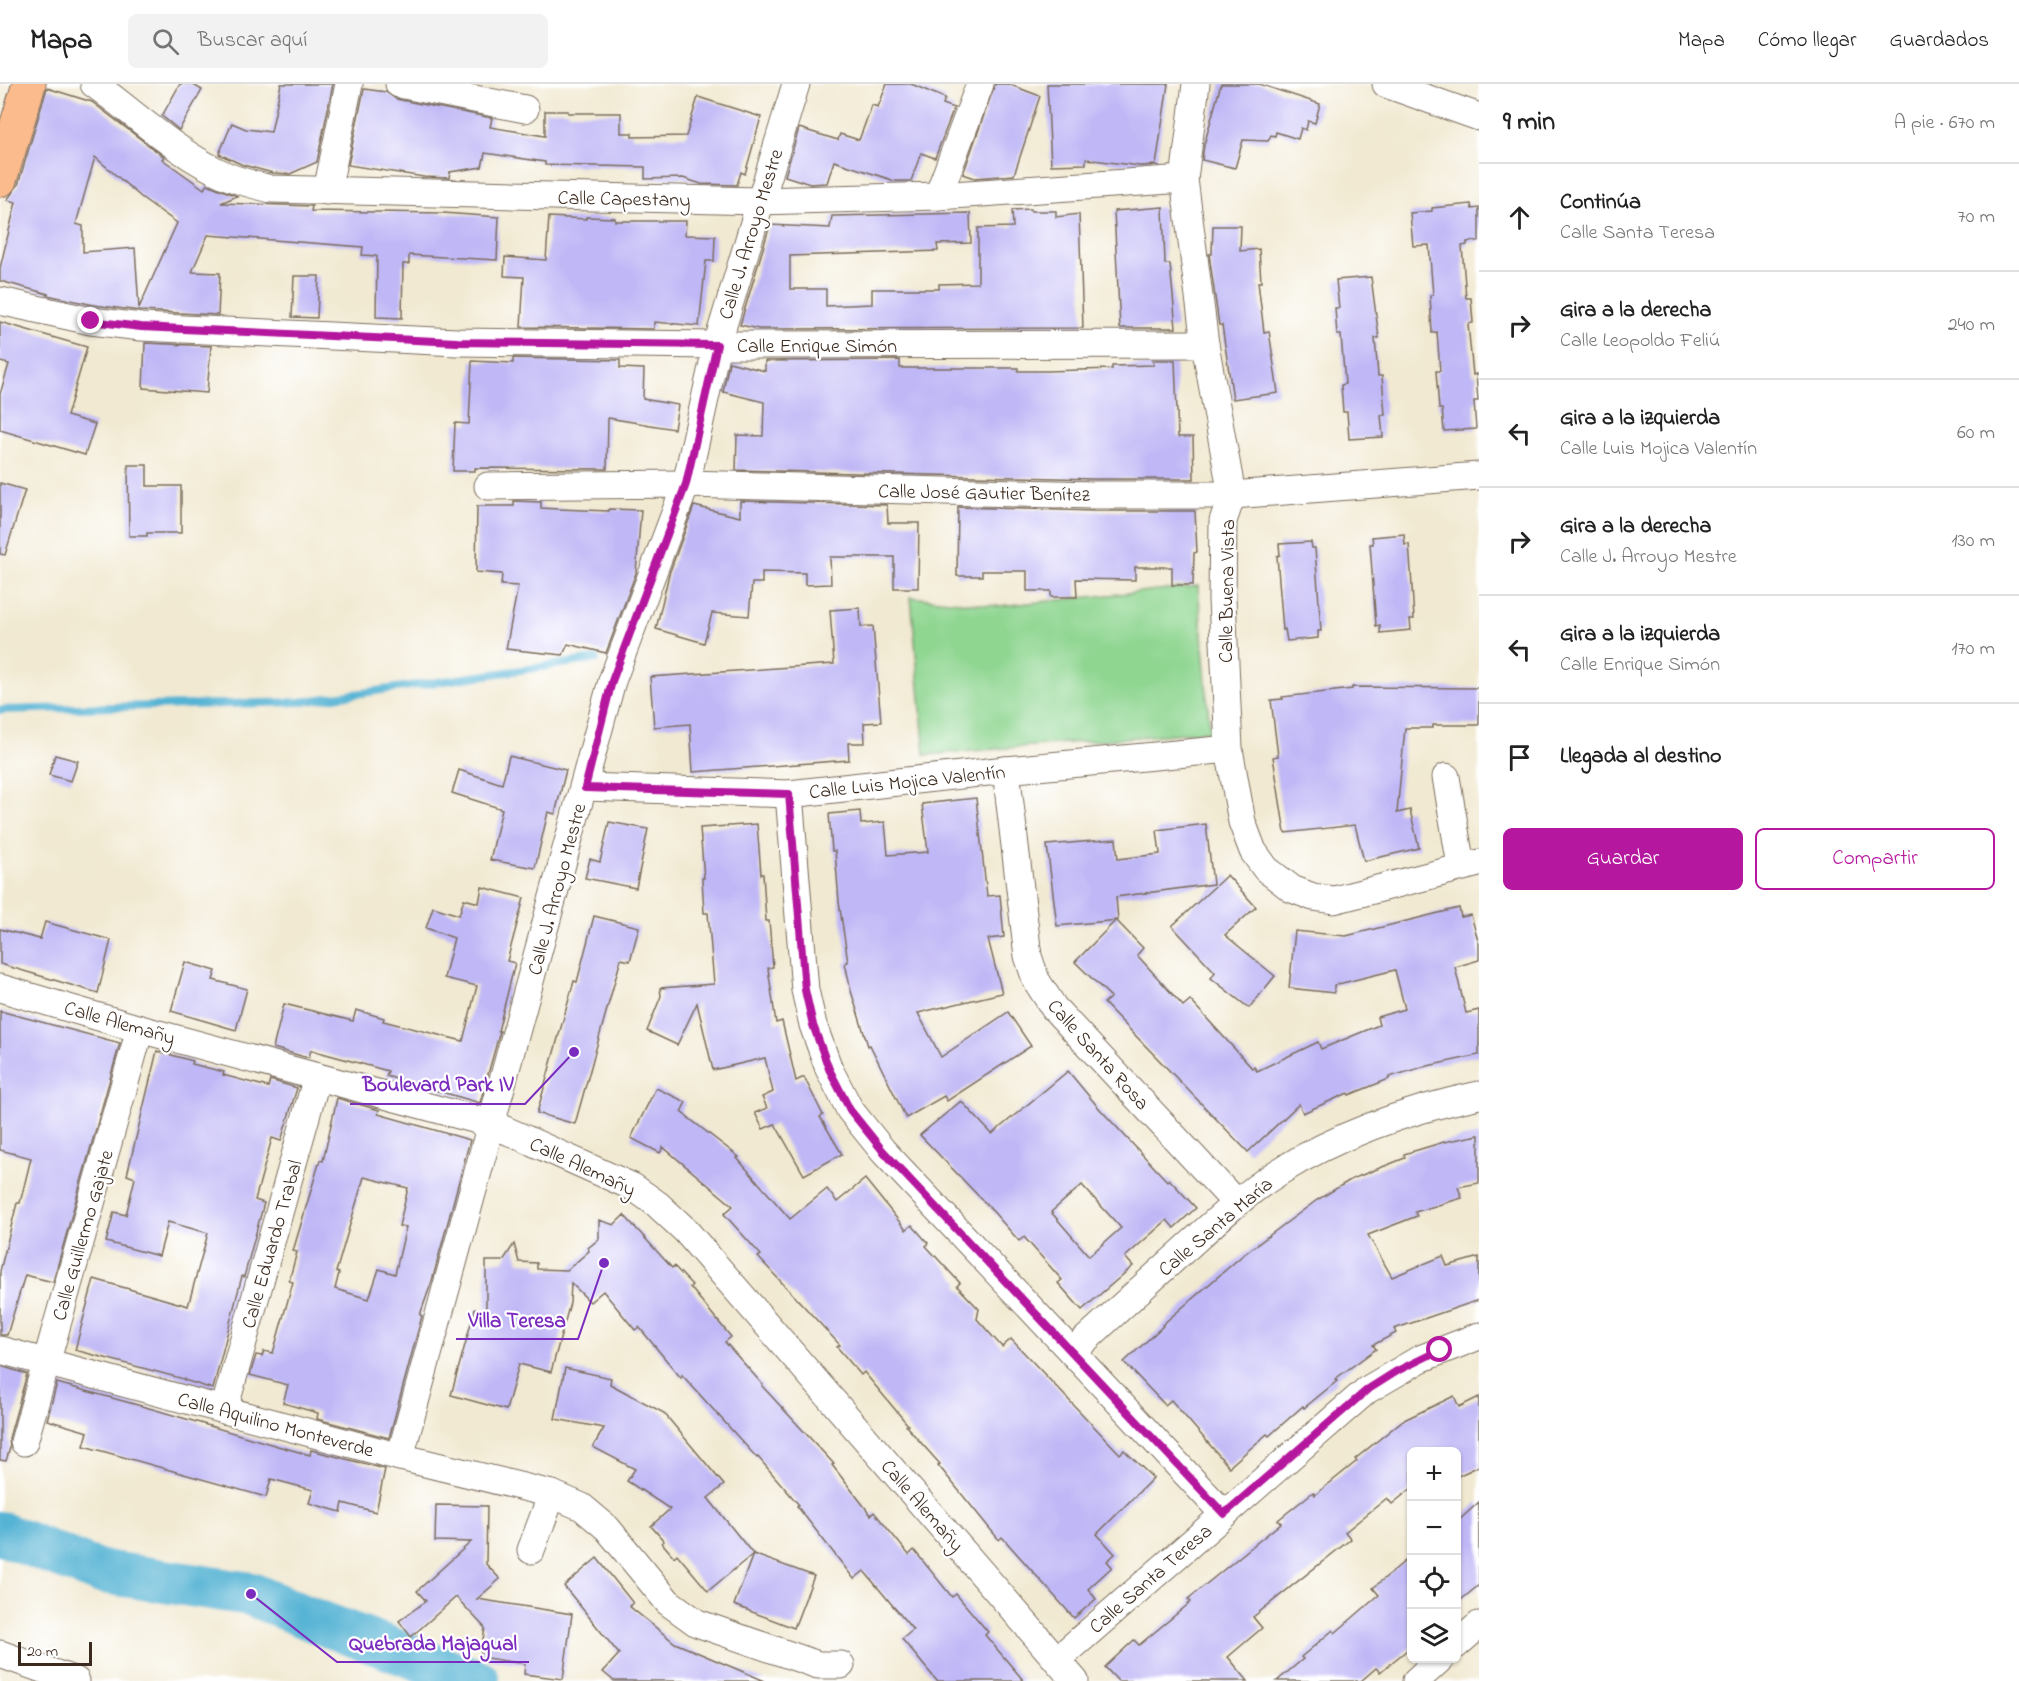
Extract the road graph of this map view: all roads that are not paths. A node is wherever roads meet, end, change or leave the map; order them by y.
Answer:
1 (29, 84) edge
2 (94, 84) edge
3 (349, 84) edge
4 (399, 84) edge
5 (796, 84) edge
6 (980, 84) edge
7 (1196, 84) edge
8 (1386, 84) edge
9 (525, 109) dead end
10 (1479, 117) edge
11 (6, 139) edge
12 (1184, 179) junction
13 (0, 180) edge
14 (327, 191) junction
15 (938, 196) junction
16 (759, 201) junction
17 (0, 301) edge
18 (1205, 344) junction
19 (717, 345) junction
20 (1479, 476) edge
21 (686, 484) junction
22 (488, 486) dead end
23 (1232, 495) junction
24 (1229, 749) junction
25 (1006, 770) junction
26 (1446, 777) dead end
27 (585, 788) junction
28 (789, 794) junction
29 (1470, 865) edge
30 (0, 987) edge
31 (140, 1029) junction
32 (317, 1077) junction
33 (1479, 1095) edge
34 (492, 1124) junction
35 (1236, 1203) junction
36 (1479, 1336) edge
37 (0, 1350) edge
38 (1072, 1352) junction
39 (47, 1363) junction
40 (224, 1410) junction
41 (24, 1442) dead end
42 (400, 1457) junction
43 (552, 1494) junction
44 (1224, 1514) junction
45 (531, 1550) dead end
46 (1479, 1625) edge
47 (1461, 1641) edge
48 (0, 1654) edge
49 (1057, 1660) junction
50 (1436, 1663) edge
51 (841, 1665) dead end
52 (76, 1681) edge
53 (1075, 1681) edge
54 (1416, 1681) edge

1 - 11 main road
2 - 14 street, Calle Capestany
3 - 14 street
4 - 9 street
5 - 16 street, Calle J. Arroyo Mestre
6 - 15 street
7 - 12 street, Calle Buena Vista
8 - 10 street
11 - 13 main road
12 - 15 street, Calle Capestany
12 - 18 street, Calle Buena Vista
14 - 16 street, Calle Capestany
15 - 16 street, Calle Capestany
16 - 19 street, Calle J. Arroyo Mestre
17 - 19 street, Calle Enrique Simón
18 - 19 street, Calle Enrique Simón
18 - 23 street, Calle Buena Vista
19 - 21 street, Calle J. Arroyo Mestre
20 - 23 street, Calle José Gautier Benítez
21 - 22 street, Calle José Gautier Benítez
21 - 23 street, Calle José Gautier Benítez
21 - 27 street, Calle J. Arroyo Mestre
23 - 24 street, Calle Buena Vista
24 - 25 street, Calle Luis Mojica Valentín
24 - 29 street, Calle Buena Vista
25 - 28 street, Calle Luis Mojica Valentín
25 - 35 street, Calle Santa Rosa
26 - 29 street
27 - 28 street, Calle Luis Mojica Valentín
27 - 34 street, Calle J. Arroyo Mestre
28 - 38 street
30 - 31 street, Calle Alemañy
31 - 32 street, Calle Alemañy
31 - 39 street, Calle Guillermo Gajate
32 - 34 street, Calle Alemañy
32 - 40 street, Calle Eduardo Trabal
33 - 35 street, Calle Santa María
34 - 42 street, Calle J. Arroyo Mestre
34 - 49 street, Calle Alemañy
35 - 38 street, Calle Santa María
36 - 44 street, Calle Santa Teresa
37 - 39 street, Calle Aquilino Monteverde
38 - 44 street
39 - 40 street, Calle Aquilino Monteverde
39 - 41 street, Calle Guillermo Gajate
40 - 42 street, Calle Aquilino Monteverde
42 - 43 street, Calle Aquilino Monteverde
43 - 45 street
43 - 51 street, Calle Aquilino Monteverde
44 - 49 street, Calle Santa Teresa
46 - 47 street
48 - 52 street
49 - 53 street, Calle Alemañy
50 - 54 street

